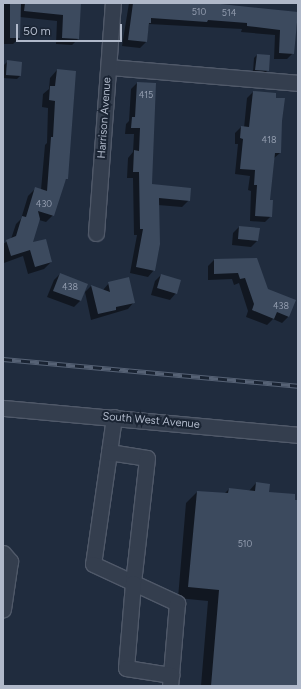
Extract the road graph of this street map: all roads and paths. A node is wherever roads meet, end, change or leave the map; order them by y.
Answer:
1 (113, 3) edge
2 (109, 67) junction
3 (298, 83) edge
4 (96, 233) dead end
5 (3, 408) edge
6 (114, 417) junction
7 (298, 435) edge
8 (109, 452) junction
9 (3, 553) edge
10 (132, 583) junction
11 (3, 609) edge
12 (171, 681) edge

1 - 2 street, Harrison Avenue
2 - 3 street
2 - 4 street, Harrison Avenue
5 - 6 street, South West Avenue
6 - 7 street, South West Avenue
6 - 8 street
8 - 10 street
8 - 10 street
9 - 11 street
10 - 12 street
10 - 12 street

